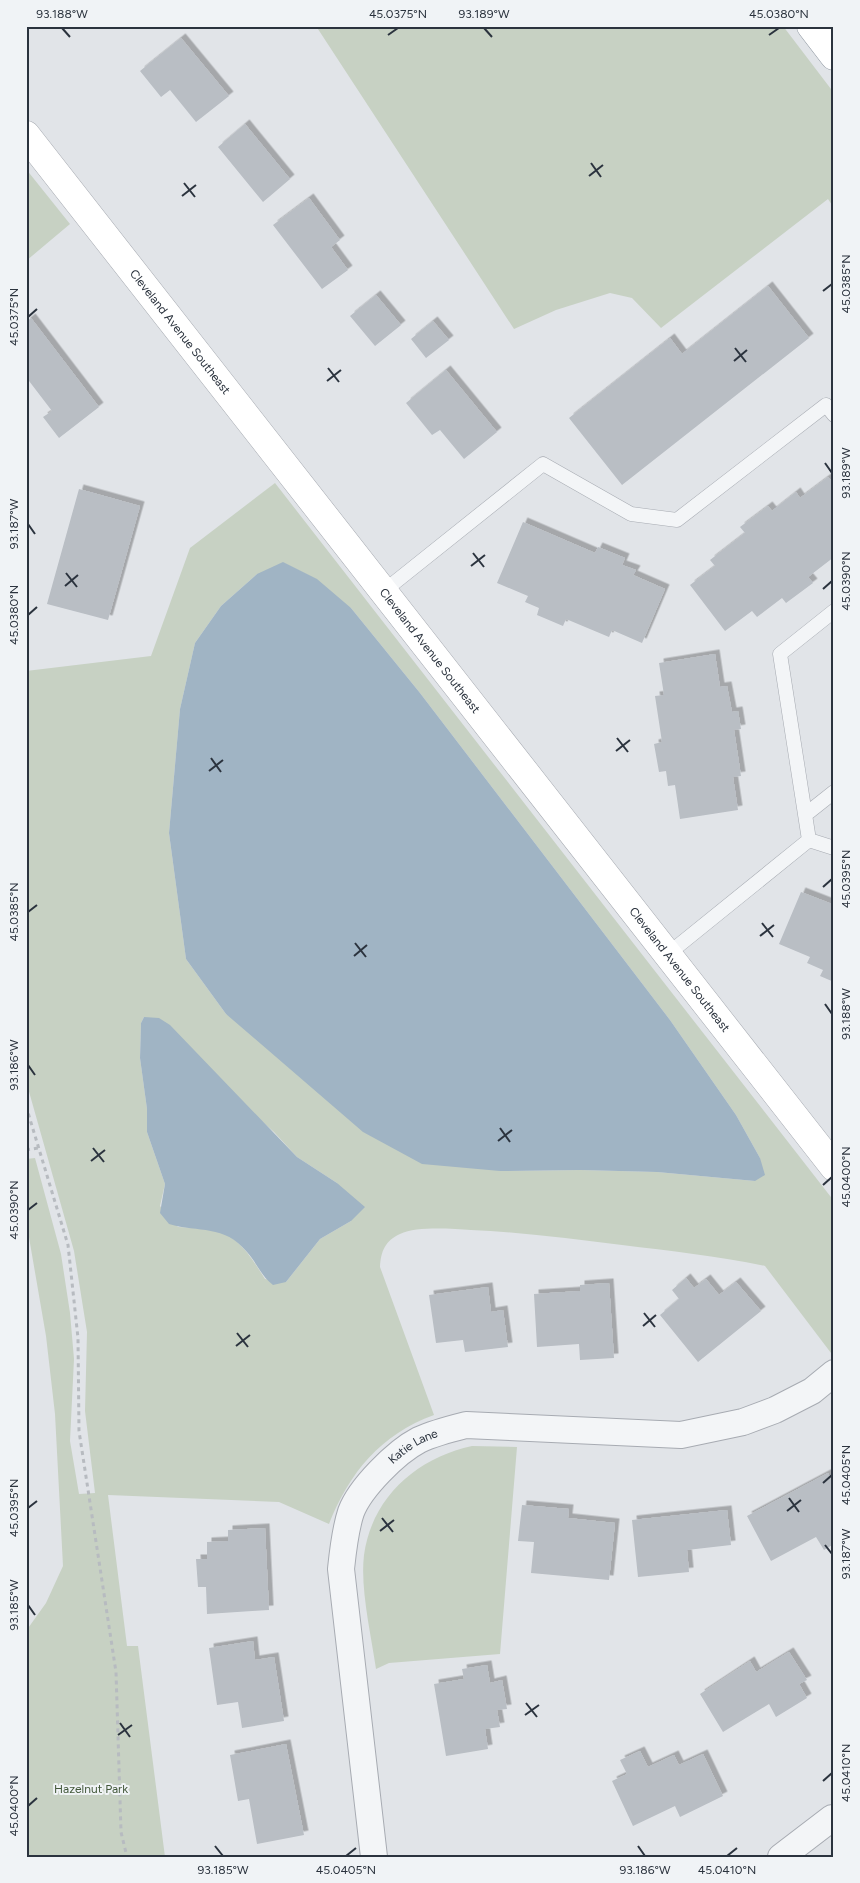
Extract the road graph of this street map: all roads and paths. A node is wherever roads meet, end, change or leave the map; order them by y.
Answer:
1 (811, 26) edge
2 (834, 56) edge
3 (26, 134) edge
4 (834, 415) edge
5 (384, 591) junction
6 (834, 611) edge
7 (834, 792) edge
8 (805, 815) junction
9 (808, 840) junction
10 (834, 848) edge
11 (668, 954) junction
12 (26, 1106) edge
13 (38, 1148) junction
14 (26, 1150) edge
15 (834, 1167) edge
16 (834, 1373) edge
17 (832, 1818) dead end
18 (127, 1857) edge
19 (374, 1857) edge
20 (781, 1857) edge

1 - 2 main road
3 - 5 main road, Cleveland Avenue Southeast
4 - 5 lane
5 - 11 main road, Cleveland Avenue Southeast
6 - 8 lane
7 - 8 lane
8 - 9 lane
9 - 10 lane
9 - 11 lane
11 - 15 main road, Cleveland Avenue Southeast
12 - 13 path
13 - 14 path
13 - 18 path
16 - 19 street, Katie Lane
17 - 20 street

